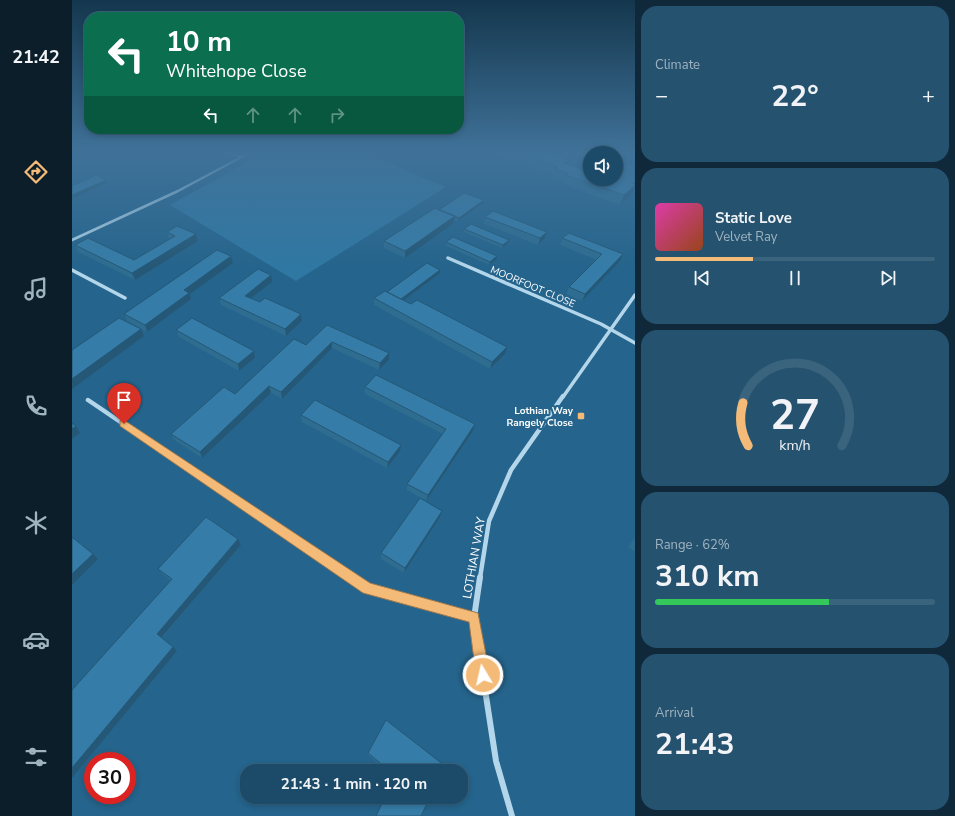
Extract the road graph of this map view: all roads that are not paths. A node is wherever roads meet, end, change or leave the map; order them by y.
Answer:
1 (178, 191) edge
2 (72, 240) edge
3 (448, 258) dead end
4 (72, 270) edge
5 (635, 295) edge
6 (125, 298) dead end
7 (611, 330) junction
8 (635, 343) edge
9 (88, 400) dead end
10 (474, 618) junction
11 (512, 816) edge

1 - 2 street
3 - 7 street, MOORFOOT CLOSE
4 - 6 street
5 - 7 street, LOTHIAN WAY
7 - 8 street, MOORFOOT CLOSE
7 - 10 street, LOTHIAN WAY
9 - 10 street
10 - 11 street, LOTHIAN WAY

